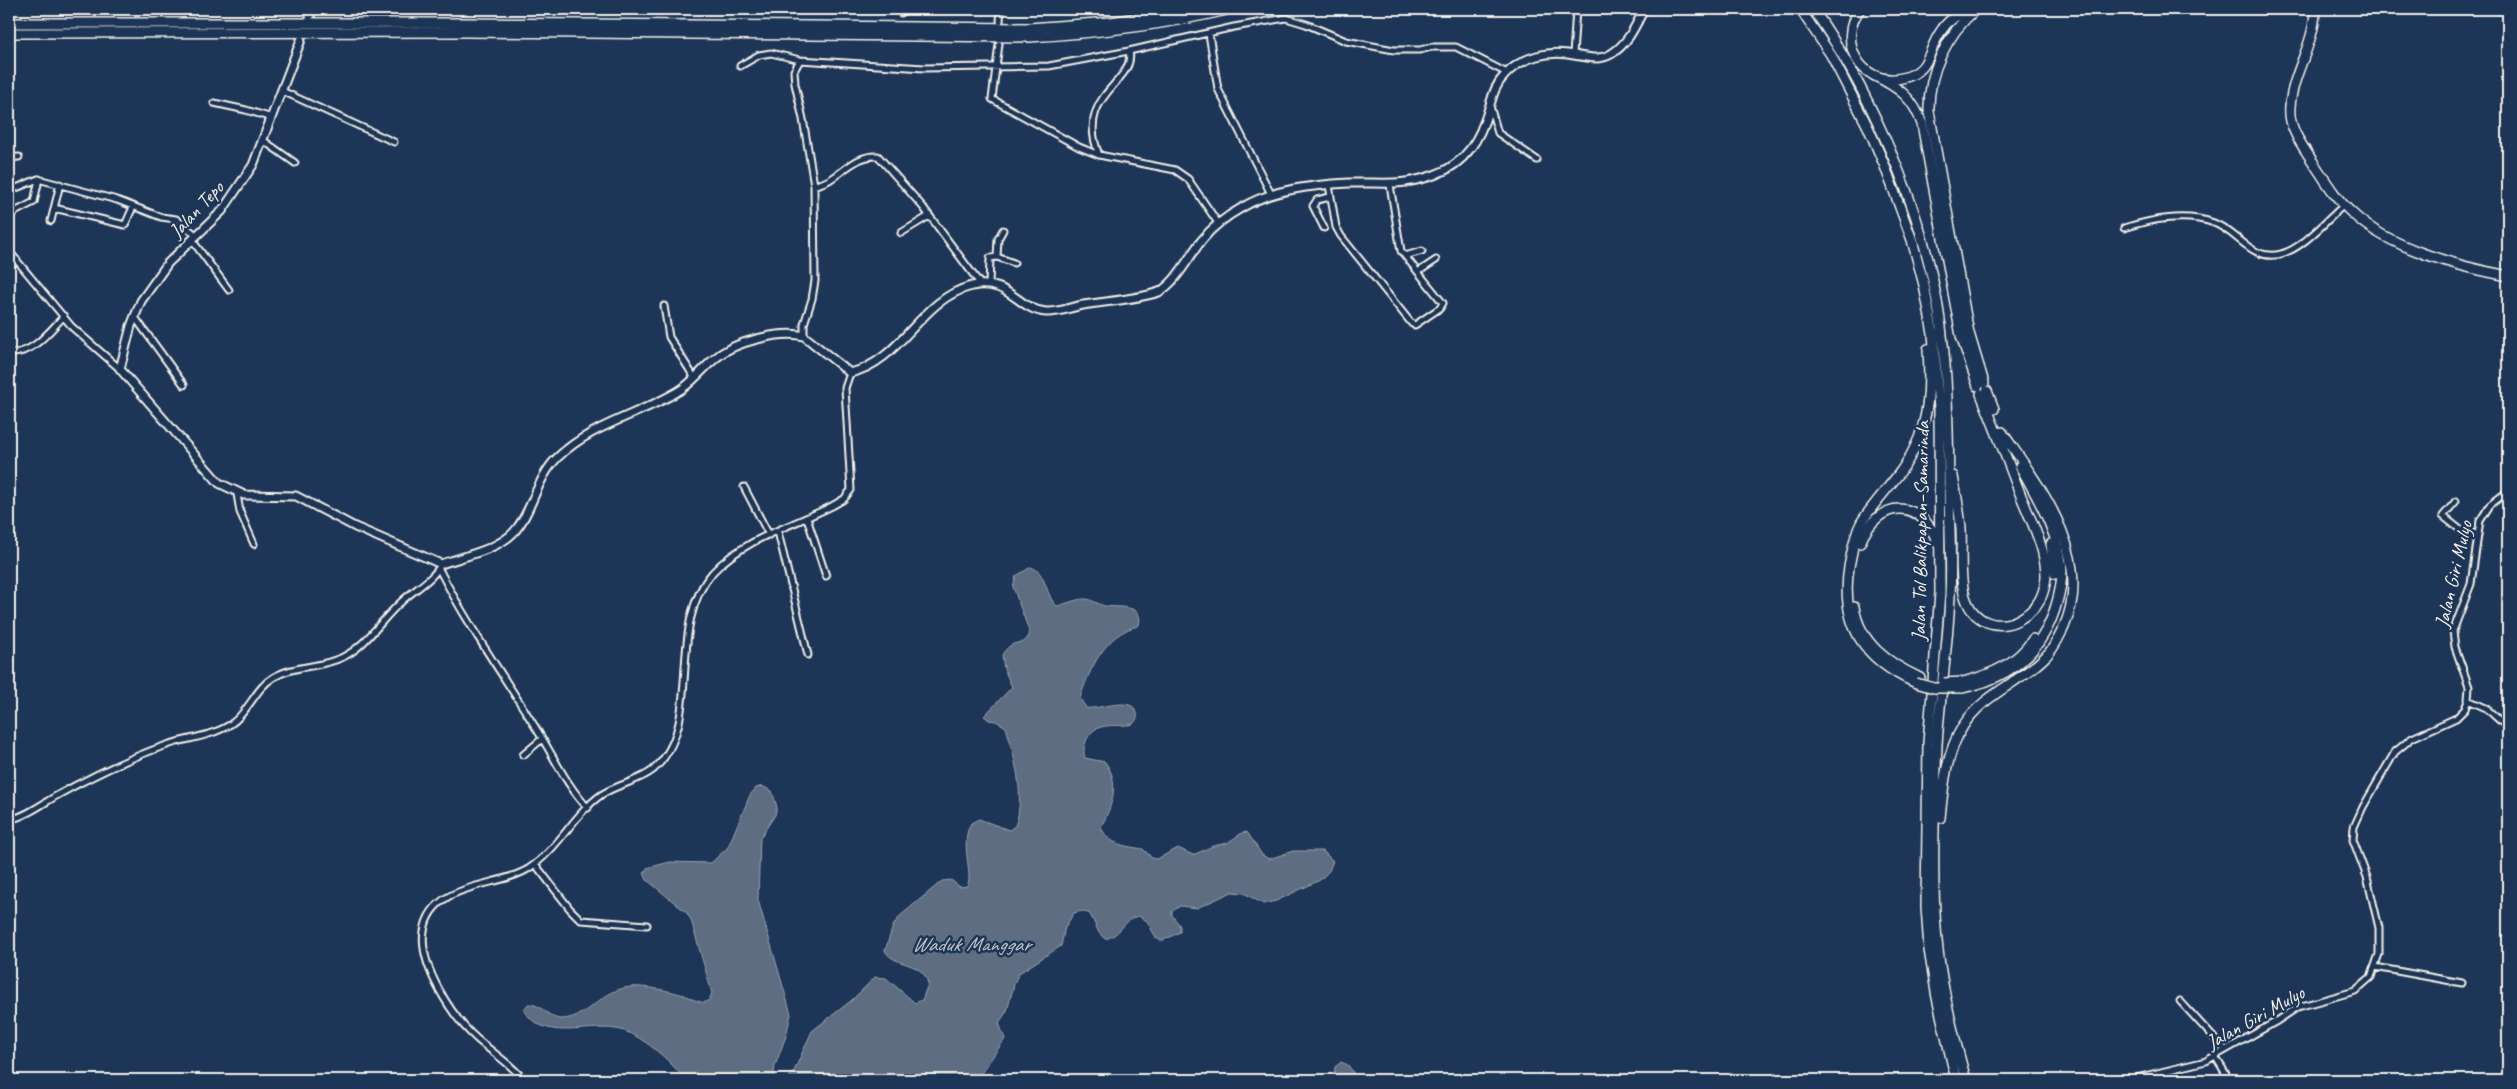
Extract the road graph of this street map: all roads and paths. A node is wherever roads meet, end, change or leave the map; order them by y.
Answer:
1 (1000, 9) edge
2 (1191, 9) edge
3 (1231, 9) edge
4 (1576, 9) edge
5 (1644, 9) edge
6 (1800, 9) edge
7 (1813, 9) edge
8 (1860, 9) edge
9 (1971, 9) edge
10 (1976, 9) edge
11 (2315, 9) edge
12 (1000, 21) dead end
13 (9, 23) edge
14 (9, 32) edge
15 (1209, 34) junction
16 (301, 40) dead end
17 (998, 44) dead end
18 (1129, 51) junction
19 (1573, 55) junction
20 (800, 60) junction
21 (740, 66) dead end
22 (996, 66) junction
23 (1507, 72) junction
24 (1873, 75) junction
25 (282, 91) junction
26 (214, 104) dead end
27 (1490, 106) junction
28 (272, 118) junction
29 (264, 141) junction
30 (394, 142) dead end
31 (1099, 155) junction
32 (19, 157) dead end
33 (9, 158) edge
34 (1537, 160) dead end
35 (295, 163) dead end
36 (39, 179) junction
37 (60, 184) junction
38 (814, 185) junction
39 (1329, 185) junction
40 (1390, 185) junction
41 (9, 191) edge
42 (1271, 194) junction
43 (1330, 197) junction
44 (2344, 205) junction
45 (133, 206) junction
46 (54, 208) junction
47 (9, 215) edge
48 (929, 216) junction
49 (51, 221) dead end
50 (1218, 223) junction
51 (1324, 228) dead end
52 (2124, 228) dead end
53 (1003, 230) dead end
54 (901, 233) dead end
55 (194, 238) junction
56 (9, 251) edge
57 (1422, 252) dead end
58 (1406, 256) junction
59 (998, 257) junction
60 (17, 260) junction
61 (1436, 260) dead end
62 (1014, 263) dead end
63 (9, 266) edge
64 (1418, 272) junction
65 (2508, 276) edge
66 (1924, 284) junction
67 (981, 285) junction
68 (989, 285) junction
69 (229, 290) dead end
70 (664, 306) dead end
71 (134, 316) junction
72 (64, 317) junction
73 (804, 336) junction
74 (9, 353) edge
75 (120, 369) junction
76 (850, 373) junction
77 (694, 377) junction
78 (184, 385) dead end
79 (1982, 388) junction
80 (2000, 433) junction
81 (1948, 444) junction
82 (744, 487) dead end
83 (2508, 491) edge
84 (237, 494) junction
85 (2456, 501) dead end
86 (808, 518) junction
87 (778, 532) junction
88 (2478, 534) junction
89 (769, 535) junction
90 (254, 544) dead end
91 (1940, 552) junction
92 (440, 567) junction
93 (826, 576) dead end
94 (808, 655) dead end
95 (1918, 681) junction
96 (2468, 700) junction
97 (2508, 728) edge
98 (542, 739) junction
99 (523, 755) dead end
100 (588, 808) junction
101 (9, 820) edge
102 (534, 864) junction
103 (1935, 871) junction
104 (647, 925) dead end
105 (2376, 967) junction
106 (2462, 983) dead end
107 (2180, 1001) dead end
108 (2225, 1050) junction
109 (2216, 1056) junction
110 (2229, 1079) dead end
111 (524, 1080) edge
112 (1956, 1080) edge
113 (1966, 1080) edge
114 (2128, 1080) edge

1 - 12 street
2 - 13 highway
3 - 14 highway
4 - 19 street
5 - 19 street
6 - 66 highway, Jalan Tol Balikpapan–Samarinda
7 - 81 highway, Jalan Tol Balikpapan–Samarinda
8 - 24 highway
9 - 24 highway
10 - 79 highway
11 - 44 highway
15 - 18 street
15 - 23 street
15 - 42 street
16 - 25 street, Jalan Tepo
17 - 22 street
18 - 22 street
18 - 31 street
19 - 23 street
20 - 21 street
20 - 22 street
20 - 38 street
22 - 31 street
23 - 27 street
24 - 79 highway
25 - 28 street, Jalan Tepo
25 - 30 street
26 - 28 street
27 - 34 street
27 - 40 street
28 - 29 street, Jalan Tepo
29 - 35 street
29 - 55 street, Jalan Tepo
31 - 50 street
32 - 33 street
36 - 37 street
36 - 41 street
36 - 47 street
37 - 45 street
37 - 46 street
38 - 48 street
38 - 73 street
39 - 40 street
39 - 42 street
39 - 43 street
40 - 58 street
42 - 50 street
43 - 51 street
43 - 64 street
44 - 52 street
44 - 65 highway
45 - 46 street
45 - 55 street
46 - 49 street
48 - 54 street
48 - 67 street
50 - 68 street
53 - 59 street
55 - 69 street
55 - 71 street, Jalan Tepo
56 - 60 street
57 - 58 street
58 - 64 street
59 - 62 street
59 - 68 street
60 - 63 street
60 - 72 street
61 - 64 street
66 - 91 highway, Jalan Tol Balikpapan–Samarinda
66 - 95 highway
67 - 68 street
67 - 76 street
70 - 77 street
71 - 75 street, Jalan Tepo
71 - 78 street
72 - 74 street
72 - 75 street
73 - 76 street
73 - 77 street
75 - 84 street
76 - 86 street
77 - 92 street
79 - 80 highway
80 - 81 highway
80 - 95 highway, bridge
80 - 103 highway
81 - 103 highway, Jalan Tol Balikpapan–Samarinda
82 - 89 street
83 - 88 street, Jalan Giri Mulyo
84 - 90 street
84 - 92 street
85 - 88 street
86 - 87 street
86 - 93 street
87 - 89 street
87 - 94 street
88 - 96 street, Jalan Giri Mulyo
89 - 100 street
91 - 95 highway
91 - 112 highway, Jalan Tol Balikpapan–Samarinda
92 - 98 street
92 - 101 street
96 - 97 street
96 - 105 street, Jalan Giri Mulyo
98 - 99 street
98 - 100 street
100 - 102 street
102 - 104 street
102 - 111 street
103 - 113 highway, Jalan Tol Balikpapan–Samarinda
105 - 106 street
105 - 108 street, Jalan Giri Mulyo
107 - 108 street
108 - 109 street, Jalan Giri Mulyo
109 - 110 street
109 - 114 street, Jalan Giri Mulyo

